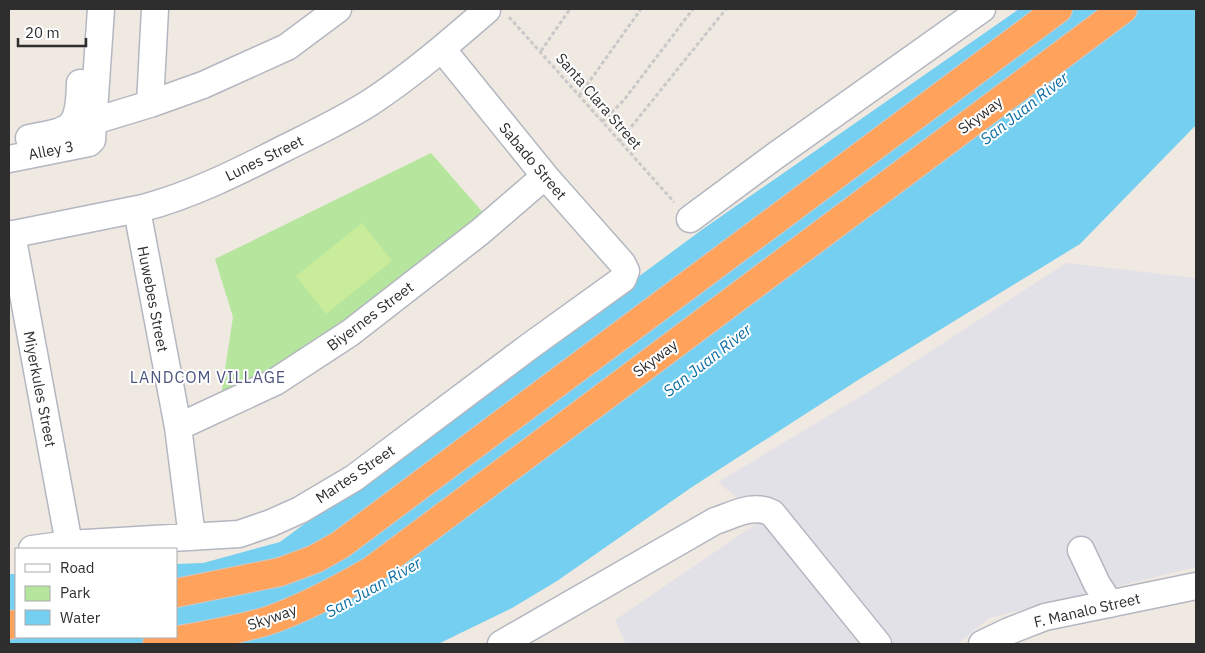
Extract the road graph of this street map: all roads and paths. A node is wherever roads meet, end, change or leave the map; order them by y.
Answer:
1 (83, 9) edge
2 (101, 9) edge
3 (155, 9) edge
4 (338, 9) edge
5 (570, 9) edge
6 (641, 9) edge
7 (694, 9) edge
8 (726, 9) edge
9 (982, 9) edge
10 (1058, 9) edge
11 (1123, 9) edge
12 (498, 13) joint
13 (442, 49) junction
14 (541, 52) junction
15 (578, 96) junction
16 (150, 104) junction
17 (602, 122) junction
18 (93, 130) junction
19 (9, 141) edge
20 (619, 142) junction
21 (9, 159) edge
22 (545, 176) junction
23 (137, 210) junction
24 (684, 213) joint
25 (10, 235) edge
26 (626, 271) joint
27 (178, 427) junction
28 (192, 537) junction
29 (69, 544) junction
30 (39, 548) edge
31 (1081, 550) dead end
32 (1196, 586) edge
33 (178, 593) edge
34 (1110, 604) junction
35 (157, 644) edge
36 (501, 644) edge
37 (878, 644) edge
38 (982, 644) edge

1 - 19 street
2 - 18 street
3 - 16 street
4 - 16 street, Alley 3
5 - 14 path
6 - 15 path
7 - 17 path
8 - 20 path
9 - 24 street
10 - 33 highway
11 - 35 highway, Skyway
12 - 13 street, Lunes Street
12 - 14 path, Santa Clara Street
13 - 22 street, Sabado Street
13 - 23 street, Lunes Street
14 - 15 path, Santa Clara Street
15 - 17 path, Santa Clara Street
16 - 18 street, Alley 3
17 - 20 path, Santa Clara Street
18 - 21 street, Alley 3
20 - 24 path, Santa Clara Street
22 - 26 street, Sabado Street
22 - 27 street, Biyernes Street
23 - 25 street, Lunes Street
23 - 27 street, Huwebes Street
25 - 29 street, Miyerkules Street
26 - 28 street, Martes Street
27 - 28 street, Huwebes Street
28 - 29 street, Martes Street
29 - 30 street, Martes Street
31 - 34 street
32 - 34 street, F. Manalo Street
34 - 38 street, F. Manalo Street
36 - 37 street

